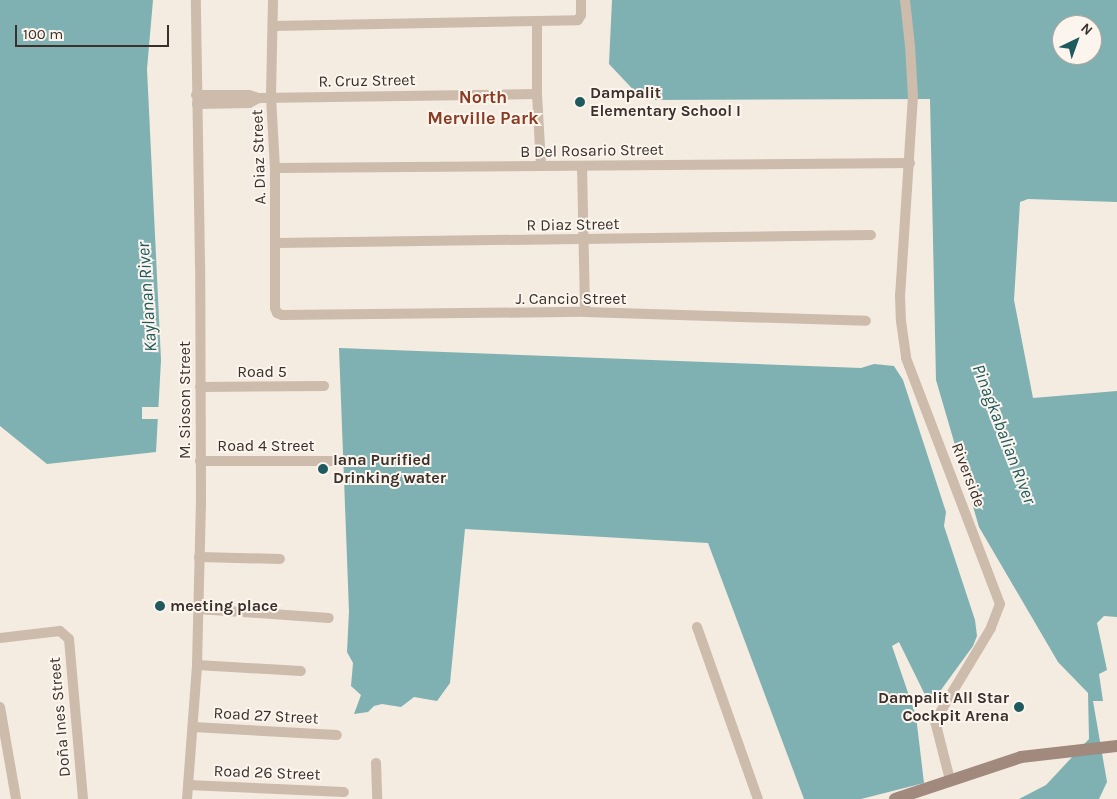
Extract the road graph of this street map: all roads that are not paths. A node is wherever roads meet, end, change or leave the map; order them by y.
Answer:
1 (196, 0) edge
2 (272, 0) edge
3 (581, 0) edge
4 (904, 0) edge
5 (537, 21) junction
6 (273, 26) junction
7 (536, 94) junction
8 (271, 97) junction
9 (197, 100) junction
10 (910, 163) junction
11 (541, 166) junction
12 (582, 166) junction
13 (275, 168) junction
14 (870, 236) dead end
15 (583, 240) junction
16 (277, 243) junction
17 (585, 312) junction
18 (278, 313) joint
19 (866, 322) dead end
20 (324, 386) dead end
21 (200, 387) junction
22 (200, 461) junction
23 (333, 461) dead end
24 (200, 557) junction
25 (280, 559) dead end
26 (198, 609) junction
27 (329, 618) dead end
28 (697, 627) dead end
29 (0, 638) edge
30 (198, 665) junction
31 (302, 670) dead end
32 (0, 707) edge
33 (193, 727) junction
34 (337, 735) dead end
35 (1117, 746) edge
36 (376, 763) dead end
37 (950, 780) junction
38 (188, 785) junction
39 (344, 792) dead end
40 (16, 799) edge
41 (83, 799) edge
42 (187, 799) edge
43 (377, 799) edge
44 (758, 799) edge
45 (895, 799) edge

1 - 9 street, M. Sioson Street
2 - 6 street, A. Diaz Street
3 - 5 street
4 - 10 street, Riverside
5 - 6 street
5 - 7 street
6 - 8 street, A. Diaz Street
7 - 8 street, R. Cruz Street
7 - 11 street
8 - 9 street, R. Cruz Street
8 - 13 street, A. Diaz Street
9 - 21 street, M. Sioson Street
10 - 12 street, B Del Rosario Street
10 - 37 street, Riverside
11 - 12 street, B Del Rosario Street
11 - 13 street, B Del Rosario Street
12 - 15 street
13 - 16 street, A. Diaz Street
14 - 15 street, R Diaz Street
15 - 16 street, R Diaz Street
15 - 17 street
16 - 18 street, A. Diaz Street
17 - 18 street, J. Cancio Street
17 - 19 street, J. Cancio Street
20 - 21 street, Road 5
21 - 22 street, M. Sioson Street
22 - 23 street, Road 4 Street
22 - 24 street, M. Sioson Street
24 - 25 street
24 - 26 street, M. Sioson Street
26 - 27 street
26 - 30 street, M. Sioson Street
28 - 44 street
29 - 41 street, Doña Ines Street
30 - 31 street
30 - 33 street, M. Sioson Street
32 - 40 street
33 - 34 street, Road 27 Street
33 - 38 street, M. Sioson Street
35 - 37 main road
36 - 43 street
37 - 45 main road
38 - 39 street, Road 26 Street
38 - 42 street, M. Sioson Street

